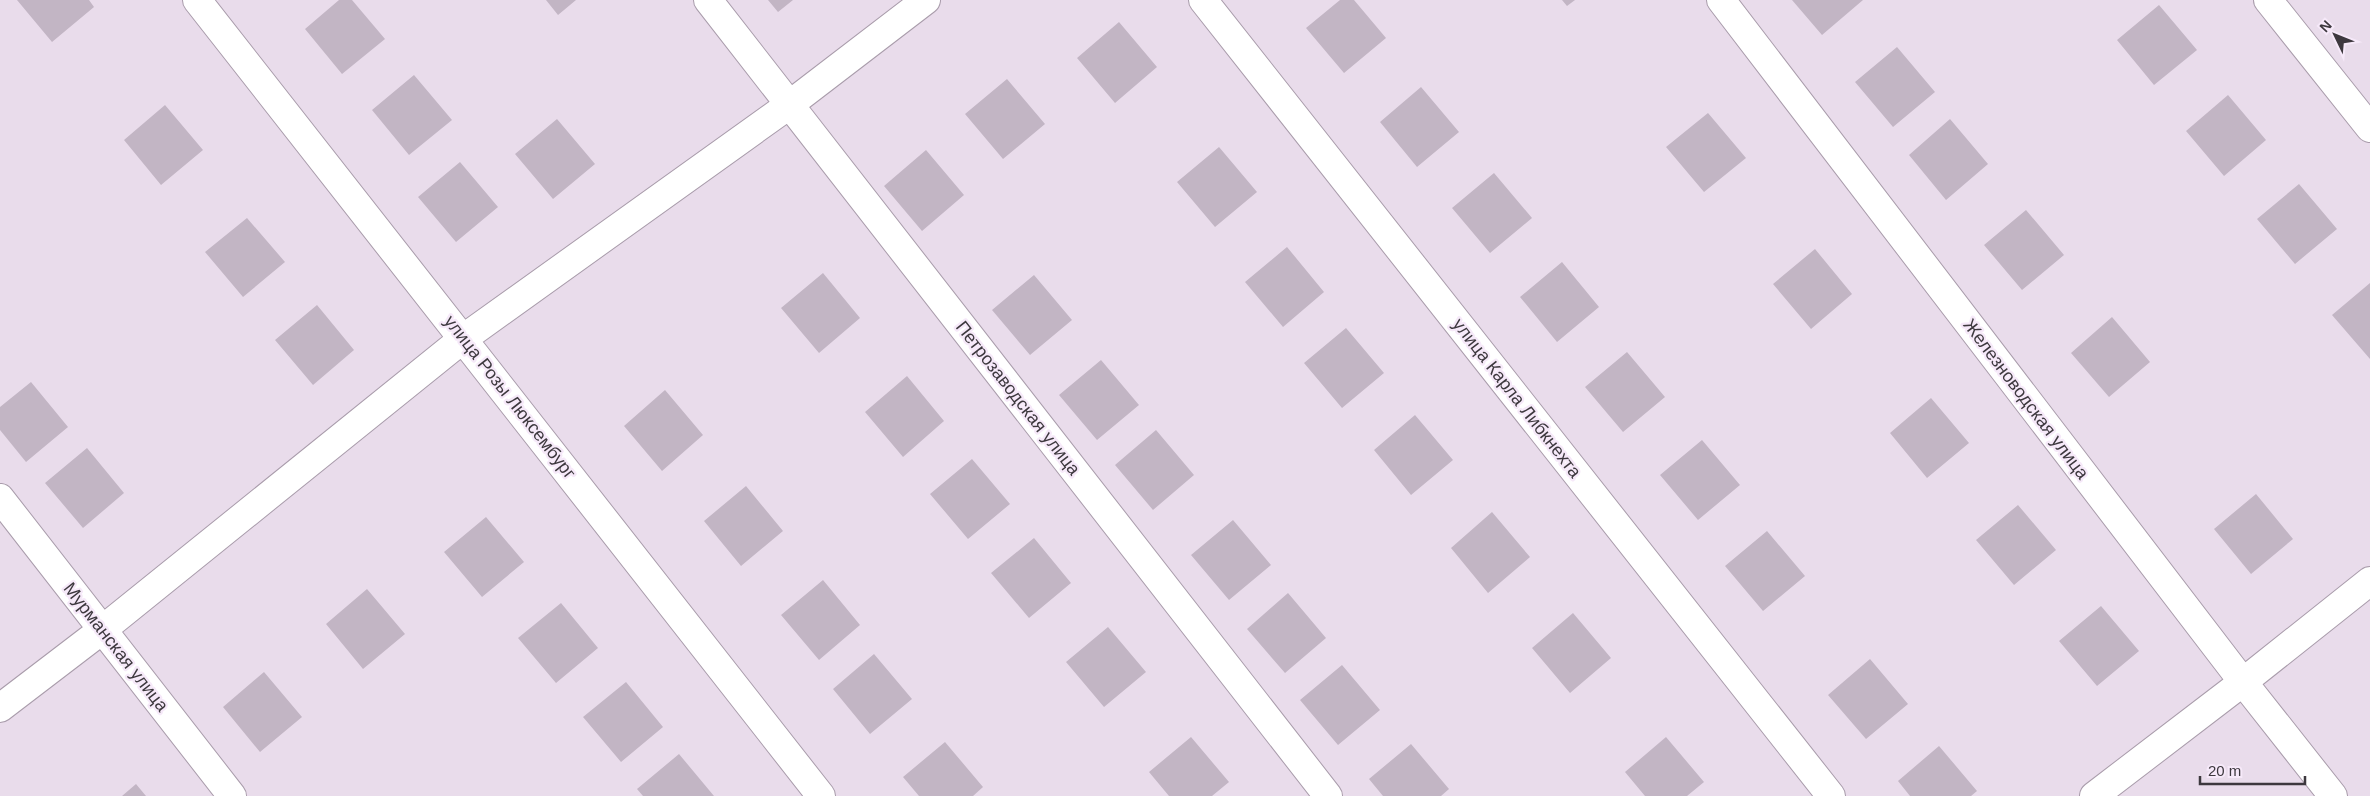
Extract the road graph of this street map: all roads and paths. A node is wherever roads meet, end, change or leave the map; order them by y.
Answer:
1 (197, 0) edge
2 (708, 0) edge
3 (926, 0) edge
4 (1203, 0) edge
5 (1721, 0) edge
6 (2268, 0) edge
7 (789, 105) junction
8 (2370, 128) edge
9 (464, 338) junction
10 (0, 498) edge
11 (2370, 581) edge
12 (102, 630) junction
13 (2243, 682) junction
14 (0, 708) edge
15 (232, 796) edge
16 (821, 796) edge
17 (1328, 796) edge
18 (1831, 796) edge
19 (2094, 796) edge
20 (2333, 796) edge

1 - 9 street, улица Розы Люксембург
2 - 7 street, Петрозаводская улица
3 - 7 street
4 - 18 street, улица Карла Либкнехта
5 - 13 street, Железноводская улица
6 - 8 street
7 - 9 street
7 - 17 street, Петрозаводская улица
9 - 12 street
9 - 16 street, улица Розы Люксембург
10 - 12 street, Мурманская улица
11 - 13 street
12 - 14 street
12 - 15 street, Мурманская улица
13 - 19 street
13 - 20 street, Железноводская улица

